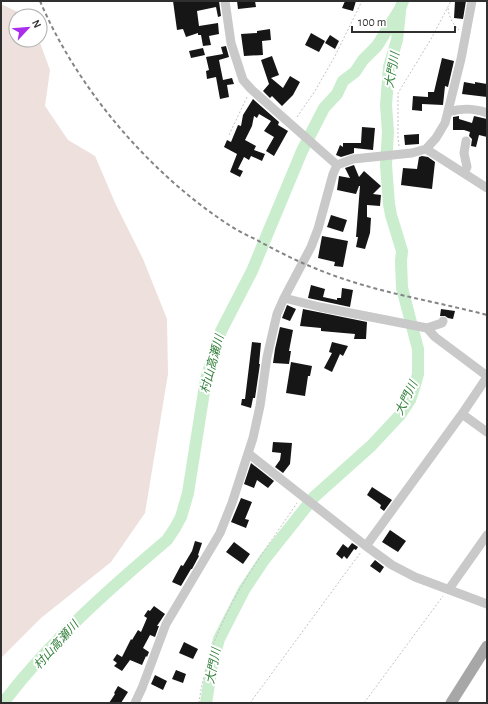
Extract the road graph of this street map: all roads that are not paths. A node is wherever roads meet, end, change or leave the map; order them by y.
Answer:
1 (225, 1) edge
2 (472, 1) edge
3 (448, 112) junction
4 (487, 113) edge
5 (466, 141) dead end
6 (426, 148) junction
7 (337, 165) junction
8 (464, 173) junction
9 (487, 188) edge
10 (284, 298) junction
11 (443, 321) dead end
12 (427, 328) junction
13 (487, 376) edge
14 (462, 414) junction
15 (487, 432) edge
16 (249, 454) junction
17 (487, 534) edge
18 (366, 546) junction
19 (449, 589) junction
20 (487, 604) edge
21 (487, 646) edge
22 (135, 703) edge
23 (451, 703) edge

1 - 7 street
2 - 3 street
3 - 4 street
3 - 6 street
5 - 8 street
6 - 7 street
6 - 8 street
7 - 10 street
8 - 9 street
10 - 12 street
10 - 16 street
11 - 12 street
12 - 13 street
13 - 14 street
14 - 15 street
14 - 18 street
16 - 18 street
16 - 22 street
17 - 19 street
18 - 19 street
19 - 20 street
21 - 23 main road

